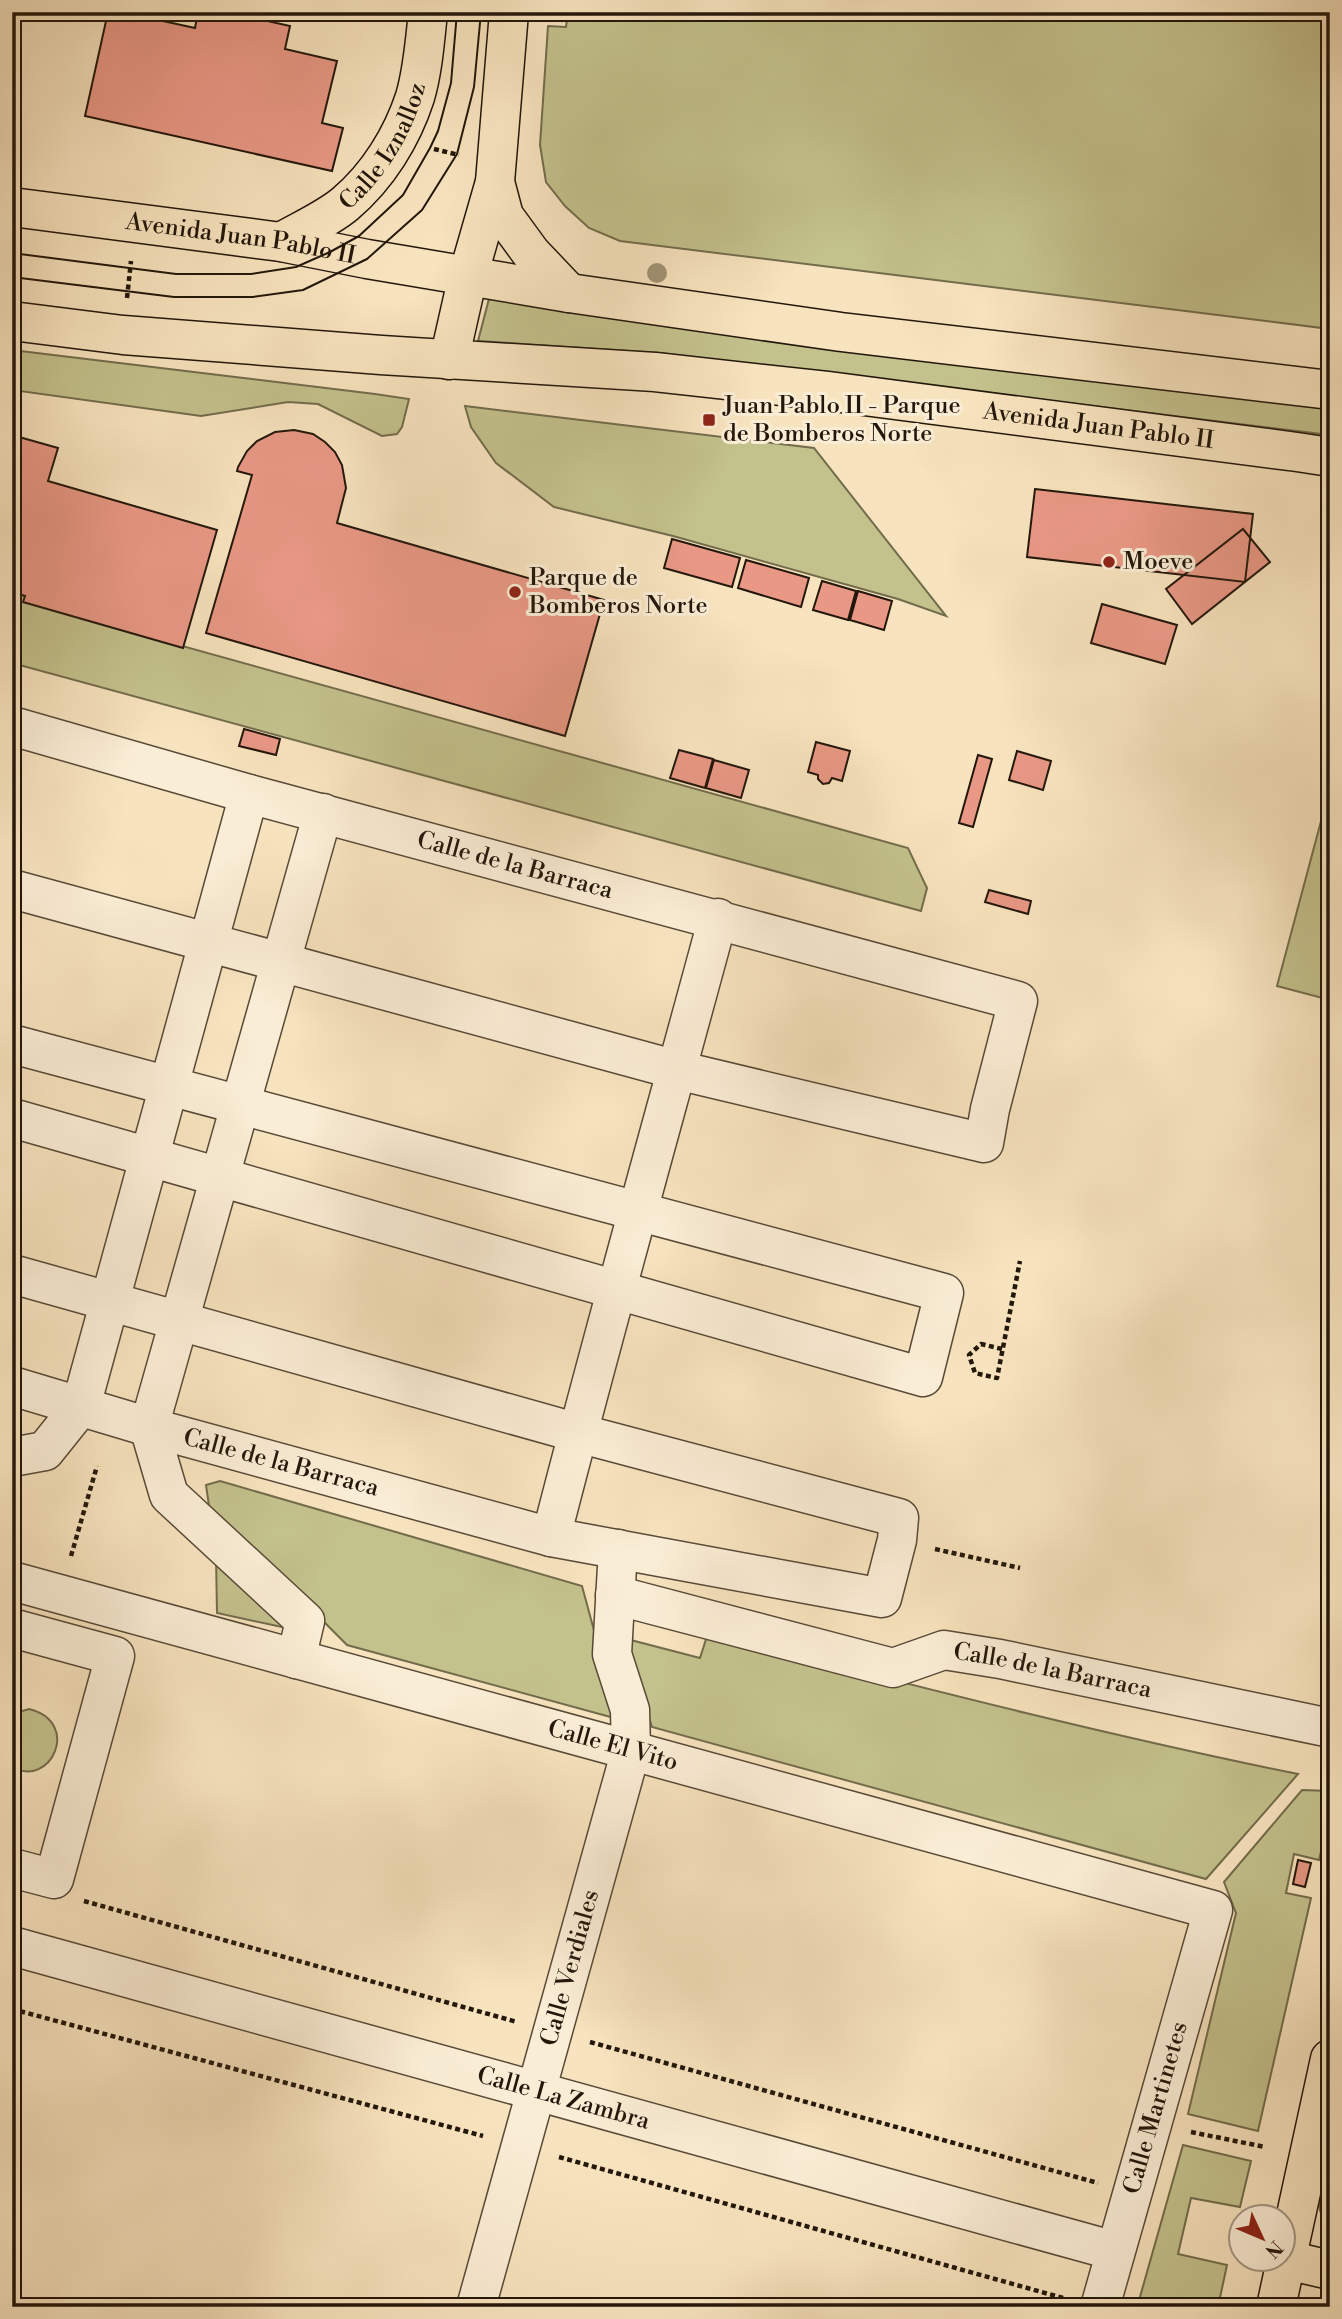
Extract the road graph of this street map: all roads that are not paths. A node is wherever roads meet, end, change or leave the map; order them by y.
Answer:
1 (428, 12) edge
2 (509, 12) edge
3 (495, 182) junction
4 (12, 207) edge
5 (281, 242) junction
6 (468, 276) junction
7 (569, 293) junction
8 (12, 321) edge
9 (449, 360) junction
10 (1330, 390) edge
11 (1330, 457) edge
12 (12, 726) edge
13 (249, 794) junction
14 (323, 813) junction
15 (12, 889) edge
16 (718, 918) junction
17 (208, 942) junction
18 (281, 962) junction
19 (12, 1044) edge
20 (677, 1070) junction
21 (169, 1087) junction
22 (239, 1106) junction
23 (12, 1118) edge
24 (150, 1157) junction
25 (219, 1177) junction
26 (638, 1213) junction
27 (12, 1274) edge
28 (615, 1290) junction
29 (110, 1301) junction
30 (179, 1320) junction
31 (12, 1385) edge
32 (81, 1406) junction
33 (149, 1427) junction
34 (578, 1433) junction
35 (12, 1457) edge
36 (551, 1537) junction
37 (618, 1549) junction
38 (12, 1581) edge
39 (615, 1595) junction
40 (12, 1628) edge
41 (296, 1659) junction
42 (1330, 1728) edge
43 (631, 1750) junction
44 (12, 1868) edge
45 (1213, 1910) joint
46 (12, 1946) edge
47 (1330, 2059) edge
48 (536, 2091) junction
49 (1296, 2218) edge
50 (1115, 2251) junction
51 (1296, 2262) edge
52 (1330, 2270) edge
53 (1284, 2274) edge
54 (476, 2307) edge
55 (1100, 2307) edge
56 (1276, 2307) edge

1 - 5 main road, Calle Iznalloz
2 - 3 main road
3 - 6 main road
3 - 7 main road
4 - 5 main road, Avenida Juan Pablo II
5 - 6 main road, Avenida Juan Pablo II
6 - 7 main road, Avenida Juan Pablo II
6 - 9 main road
7 - 10 main road, Avenida Juan Pablo II
8 - 9 main road, Avenida Juan Pablo II
9 - 11 main road, Avenida Juan Pablo II
12 - 13 street, Calle de la Barraca
13 - 14 street, Calle de la Barraca
13 - 17 street
14 - 16 street, Calle de la Barraca
14 - 18 street
15 - 17 street
16 - 20 street
16 - 20 street, Calle de la Barraca
17 - 18 street
17 - 21 street
18 - 20 street
18 - 22 street
19 - 21 street
20 - 26 street
21 - 22 street
21 - 24 street
22 - 25 street
22 - 26 street
23 - 24 street
24 - 25 street
24 - 29 street
25 - 28 street
25 - 30 street
26 - 28 street
26 - 28 street
27 - 29 street
28 - 34 street
29 - 30 street
29 - 32 street
30 - 33 street
30 - 34 street
31 - 32 street, Calle de la Barraca
32 - 33 street, Calle de la Barraca
32 - 35 street
33 - 36 street, Calle de la Barraca
33 - 41 street
34 - 36 street
34 - 37 street, Calle de la Barraca
36 - 37 street, Calle de la Barraca
37 - 39 street, Calle Verdiales
38 - 41 street, Calle El Vito
39 - 42 street, Calle de la Barraca
39 - 43 street, Calle Verdiales
40 - 44 street
41 - 43 street, Calle El Vito
43 - 45 street, Calle El Vito
43 - 48 street, Calle Verdiales
45 - 50 street, Calle Martinetes
46 - 48 street, Calle La Zambra
47 - 49 main road
48 - 50 street, Calle La Zambra
48 - 54 street, Calle Verdiales
50 - 55 street, Calle Martinetes
51 - 52 main road
53 - 56 main road

